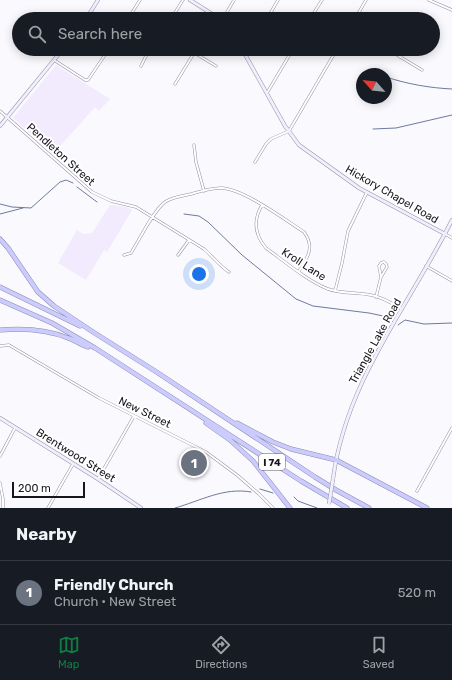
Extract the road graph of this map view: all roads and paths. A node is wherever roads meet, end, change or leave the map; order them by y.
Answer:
1 (98, 0) edge
2 (140, 0) edge
3 (183, 0) edge
4 (190, 0) edge
5 (234, 0) edge
6 (278, 0) edge
7 (322, 0) edge
8 (366, 0) edge
9 (429, 0) edge
10 (452, 10) edge
11 (91, 12) edge
12 (132, 12) edge
13 (176, 12) edge
14 (210, 12) edge
15 (226, 12) edge
16 (271, 12) edge
17 (314, 12) edge
18 (359, 12) edge
19 (57, 56) edge
20 (104, 56) edge
21 (146, 56) edge
22 (192, 56) edge
23 (199, 56) edge
24 (247, 56) edge
25 (289, 56) edge
26 (333, 56) edge
27 (400, 56) edge
28 (54, 60) junction
29 (141, 66) dead end
30 (216, 66) dead end
31 (422, 70) dead end
32 (175, 84) dead end
33 (267, 93) junction
34 (0, 111) edge
35 (8, 117) junction
36 (0, 126) edge
37 (289, 131) junction
38 (194, 145) dead end
39 (255, 162) dead end
40 (204, 191) junction
41 (367, 192) junction
42 (262, 205) junction
43 (153, 217) junction
44 (452, 220) edge
45 (445, 234) junction
46 (452, 238) edge
47 (0, 239) edge
48 (189, 240) junction
49 (124, 255) dead end
50 (178, 255) dead end
51 (426, 266) junction
52 (299, 271) junction
53 (229, 272) dead end
54 (381, 276) junction
55 (452, 281) edge
56 (0, 287) edge
57 (335, 291) junction
58 (376, 296) junction
59 (0, 300) edge
60 (402, 308) junction
61 (0, 330) edge
62 (93, 332) junction
63 (0, 346) edge
64 (95, 348) junction
65 (217, 413) junction
66 (197, 414) junction
67 (134, 416) junction
68 (0, 418) edge
69 (15, 428) junction
70 (452, 428) edge
71 (0, 456) edge
72 (336, 460) junction
73 (74, 463) junction
74 (98, 479) junction
75 (0, 483) edge
76 (417, 491) dead end
77 (352, 499) junction
78 (329, 506) edge
79 (3, 508) edge
80 (50, 508) edge
81 (141, 508) edge
82 (273, 508) edge
83 (290, 508) edge
84 (346, 508) edge
85 (369, 508) edge
86 (374, 508) edge
87 (427, 508) edge

1 - 11 street
2 - 12 street
3 - 13 street
4 - 14 street
5 - 15 street
6 - 16 street
7 - 17 street
8 - 18 street
9 - 10 street
19 - 28 street
20 - 28 street
21 - 29 street
22 - 32 street
23 - 30 street
24 - 33 street, Hickory Chapel Road
25 - 33 street
26 - 37 street
27 - 31 street
28 - 35 street
33 - 37 street, Hickory Chapel Road
34 - 35 street, Pendleton Street
35 - 36 street
35 - 43 street, Pendleton Street
37 - 39 street
37 - 41 street, Hickory Chapel Road
38 - 40 street
40 - 42 street
40 - 43 street
41 - 45 street, Hickory Chapel Road
41 - 57 street
42 - 52 street, Kroll Lane
42 - 52 street
43 - 48 street, Pendleton Street
43 - 49 street
44 - 45 street, Triangle Lake Road
45 - 46 street, Hickory Chapel Road
45 - 51 street, Triangle Lake Road
47 - 62 highway
48 - 50 street
48 - 53 street, Pendleton Street
51 - 55 street
51 - 60 street, Triangle Lake Road
52 - 57 street, Kroll Lane
54 - 54 street
54 - 58 street
56 - 62 highway, I 74
57 - 58 street, Kroll Lane
58 - 60 street, Kroll Lane
59 - 64 highway, I 74
60 - 72 street, Triangle Lake Road
61 - 64 highway
62 - 65 highway, I 74
63 - 67 street, New Street
64 - 66 highway, I 74
65 - 72 highway
65 - 77 highway, I 74
66 - 83 highway
66 - 84 highway, I 74
67 - 74 street
67 - 82 street, New Street
68 - 69 street, Brentwood Street
69 - 71 street
69 - 73 street, Brentwood Street
70 - 76 street
72 - 78 street, Triangle Lake Road, bridge
72 - 87 highway
73 - 74 street, Brentwood Street
73 - 80 street
74 - 81 street, Brentwood Street
75 - 79 street
77 - 85 highway, I 74
77 - 86 highway

